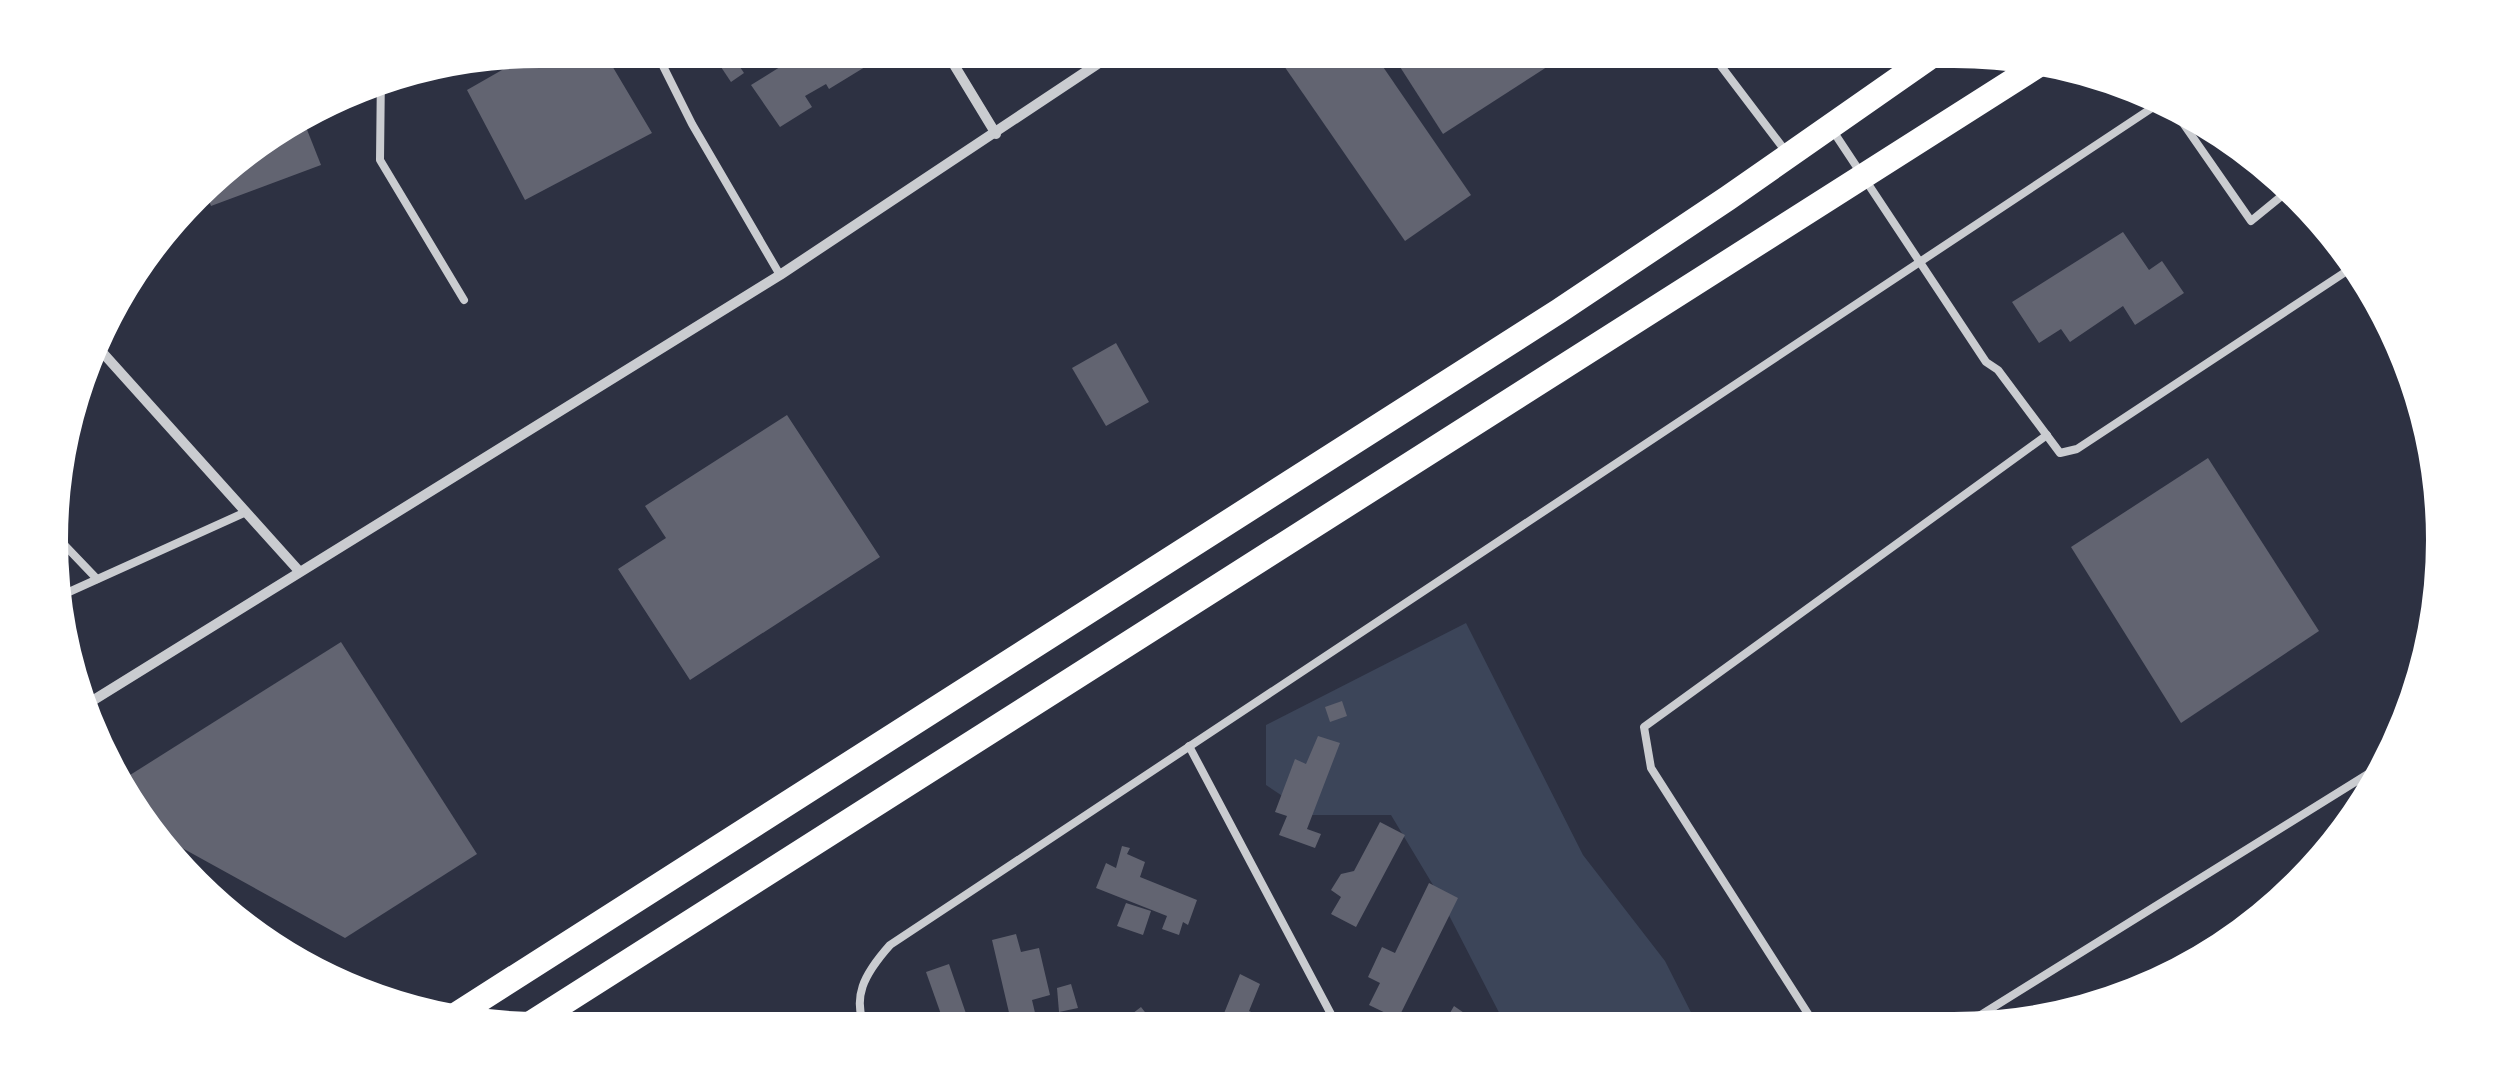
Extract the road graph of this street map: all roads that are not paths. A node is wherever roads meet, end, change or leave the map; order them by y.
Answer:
1 (660, 62) edge
2 (952, 62) edge
3 (1101, 62) edge
4 (1718, 62) edge
5 (1923, 62) edge
6 (2031, 69) edge
7 (381, 90) edge
8 (2158, 108) edge
9 (2178, 118) edge
10 (1830, 127) junction
11 (996, 134) junction
12 (1788, 156) junction
13 (1863, 176) junction
14 (2284, 194) edge
15 (1918, 261) junction
16 (2348, 270) edge
17 (780, 275) junction
18 (464, 300) dead end
19 (102, 352) edge
20 (2046, 436) junction
21 (246, 512) junction
22 (62, 543) edge
23 (299, 571) junction
24 (97, 579) junction
25 (66, 594) edge
26 (91, 702) edge
27 (1189, 746) junction
28 (2374, 769) edge
29 (463, 1011) edge
30 (1978, 1017) edge
31 (540, 1018) edge
32 (863, 1018) edge
33 (1334, 1018) edge
34 (1810, 1018) edge

1 - 17 lane
2 - 11 street
3 - 11 street
4 - 12 lane
5 - 10 main road
6 - 13 main road
7 - 18 lane
8 - 15 lane
9 - 14 lane
10 - 12 main road
10 - 13 lane
11 - 17 street
12 - 29 main road
13 - 15 lane
13 - 31 main road
15 - 20 lane
15 - 27 lane
16 - 20 lane
17 - 23 street
19 - 21 street
20 - 34 lane
21 - 23 street
21 - 24 lane
22 - 24 lane
23 - 26 street
24 - 25 lane
27 - 32 lane
27 - 33 lane
28 - 30 lane

